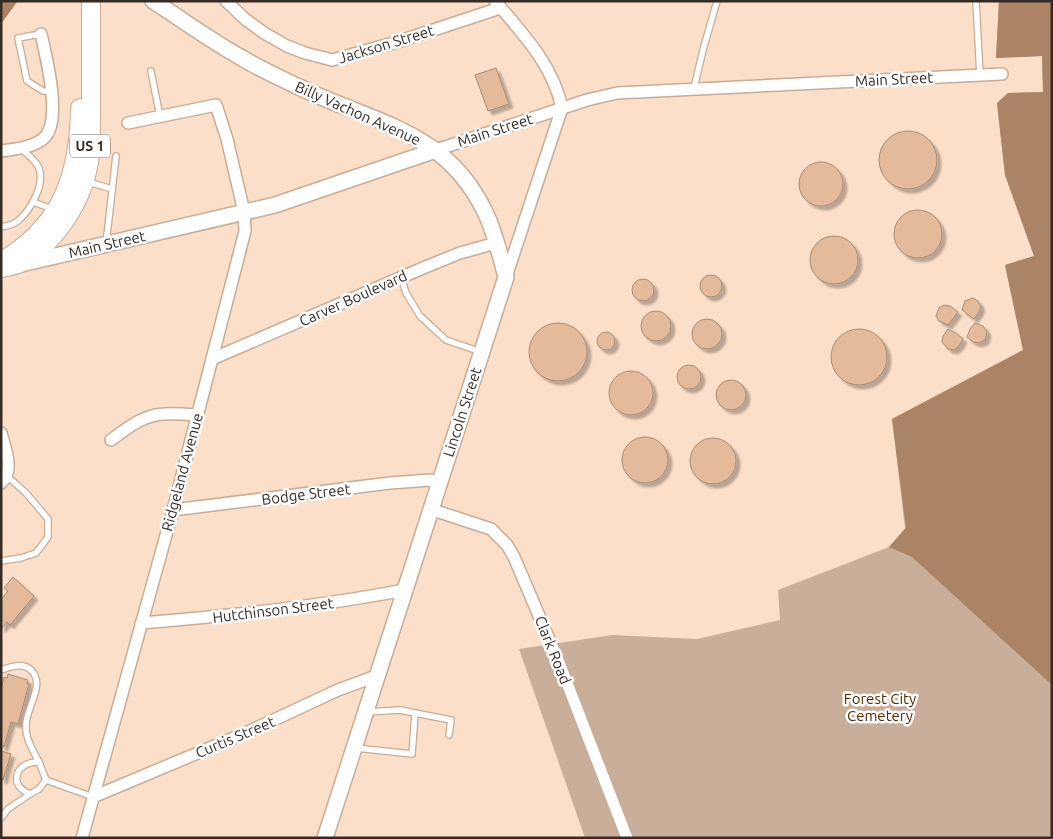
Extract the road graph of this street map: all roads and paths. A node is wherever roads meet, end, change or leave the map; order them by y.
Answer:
1 (80, 1) edge
2 (91, 1) edge
3 (153, 1) edge
4 (226, 1) edge
5 (717, 1) edge
6 (976, 1) edge
7 (498, 4) edge
8 (41, 34) joint
9 (151, 71) dead end
10 (1002, 74) dead end
11 (980, 76) junction
12 (694, 88) junction
13 (52, 92) junction
14 (562, 108) junction
15 (160, 117) junction
16 (128, 123) dead end
17 (20, 148) junction
18 (436, 150) junction
19 (1, 151) edge
20 (116, 156) dead end
21 (85, 181) junction
22 (112, 189) junction
23 (33, 202) junction
24 (56, 210) junction
25 (244, 212) junction
26 (1, 227) edge
27 (496, 243) junction
28 (106, 244) junction
29 (7, 265) edge
30 (401, 277) junction
31 (506, 277) junction
32 (481, 352) junction
33 (212, 359) junction
34 (197, 415) junction
35 (1, 433) edge
36 (112, 440) dead end
37 (4, 480) edge
38 (439, 482) junction
39 (430, 509) junction
40 (173, 510) junction
41 (1, 561) edge
42 (404, 590) junction
43 (141, 623) junction
44 (1, 670) edge
45 (376, 676) junction
46 (365, 712) junction
47 (415, 713) junction
48 (449, 735) dead end
49 (354, 747) junction
50 (39, 762) junction
51 (46, 780) junction
52 (30, 794) junction
53 (93, 797) junction
54 (1, 818) edge
55 (82, 838) edge
56 (325, 838) edge
57 (627, 838) edge

1 - 24 main road, US 1
2 - 21 main road, US 1
3 - 18 main road, Billy Vachon Avenue
4 - 7 street, Jackson Street
5 - 12 lane
6 - 11 lane
7 - 14 street
8 - 13 street
8 - 13 lane
9 - 15 lane
10 - 11 street, Main Street
11 - 12 street, Main Street
12 - 14 street, Main Street
13 - 17 street
14 - 18 street, Main Street
14 - 31 street, Lincoln Street
15 - 16 street
15 - 25 street, Ridgeland Avenue
17 - 19 street
17 - 23 lane
18 - 25 main road, Main Street
18 - 27 main road, Billy Vachon Avenue
20 - 22 lane
21 - 22 lane
21 - 29 main road, US 1
22 - 28 lane
23 - 24 lane
23 - 26 lane
24 - 29 main road, US 1
25 - 28 main road, Main Street
25 - 33 street, Ridgeland Avenue
27 - 30 street, Carver Boulevard
27 - 31 main road, Billy Vachon Avenue
28 - 29 main road, Main Street
30 - 32 lane
30 - 33 street, Carver Boulevard
31 - 32 main road, Lincoln Street
32 - 38 main road, Lincoln Street
33 - 34 street, Ridgeland Avenue
34 - 36 street
34 - 40 street, Ridgeland Avenue
35 - 37 street
37 - 41 lane
38 - 39 main road, Lincoln Street
38 - 40 street, Bodge Street
39 - 42 main road, Lincoln Street
39 - 57 street, Clark Road
40 - 43 street, Ridgeland Avenue
42 - 43 street, Hutchinson Street
42 - 45 main road, Lincoln Street
43 - 53 street, Ridgeland Avenue
44 - 50 lane
45 - 46 main road, Lincoln Street
45 - 53 street, Curtis Street
46 - 47 lane
46 - 49 main road, Lincoln Street
47 - 48 lane
47 - 49 lane
49 - 56 main road, Lincoln Street
50 - 51 lane
50 - 52 lane
51 - 52 lane
51 - 53 lane
52 - 54 lane
53 - 55 street, Ridgeland Avenue

